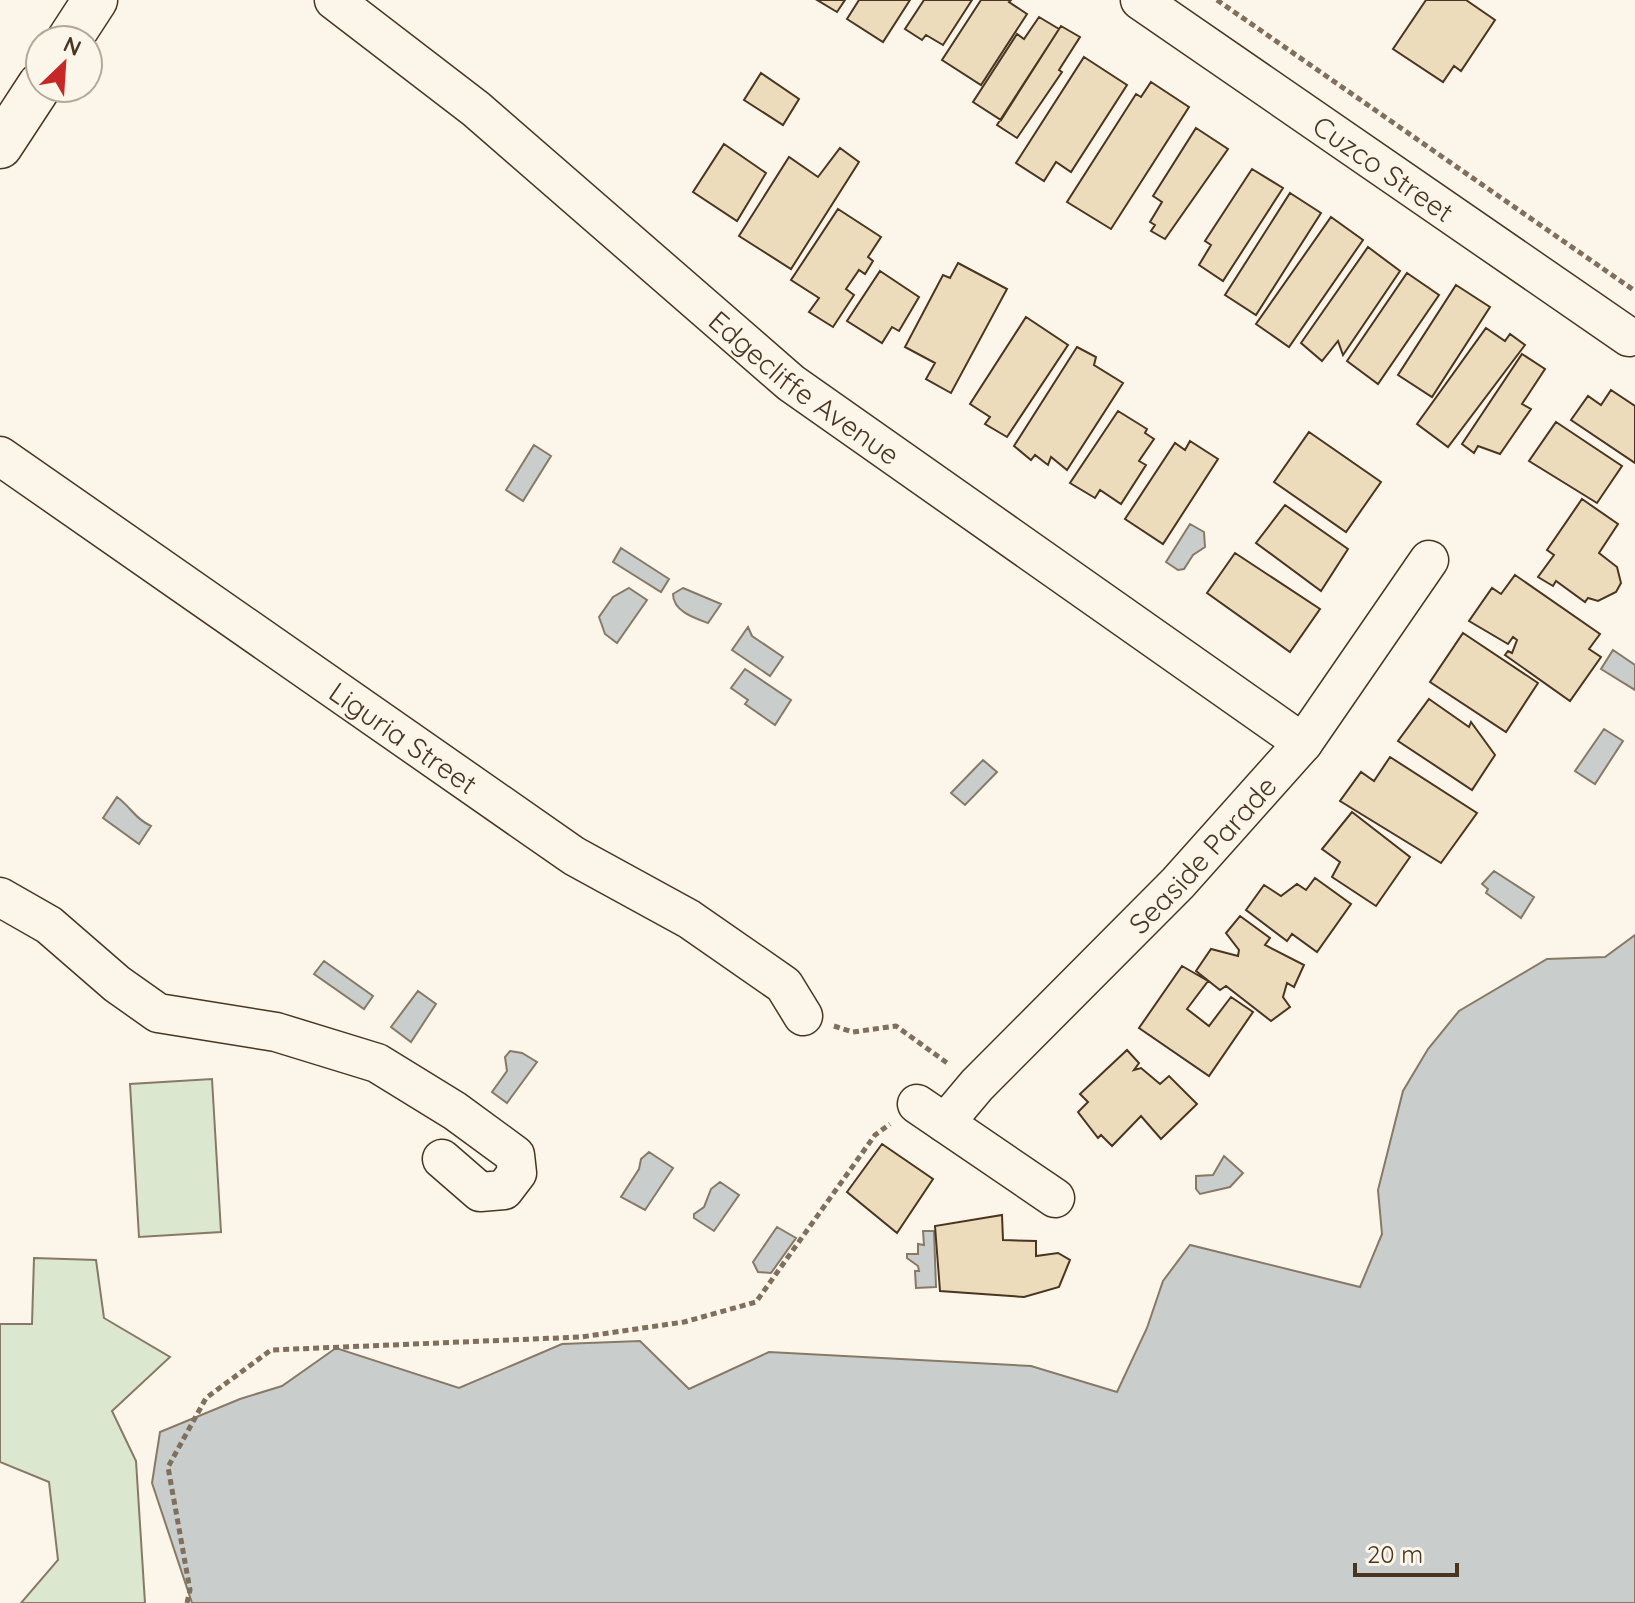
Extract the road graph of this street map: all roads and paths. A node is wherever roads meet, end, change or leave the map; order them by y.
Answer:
1 (95, 0) edge
2 (334, 0) edge
3 (1140, 0) edge
4 (1217, 0) edge
5 (79, 24) edge
6 (28, 104) edge
7 (0, 146) edge
8 (1635, 291) edge
9 (1629, 337) dead end
10 (0, 456) edge
11 (1429, 560) dead end
12 (1303, 743) junction
13 (0, 897) edge
14 (803, 1016) joint
15 (977, 1085) junction
16 (875, 1135) dead end
17 (442, 1159) dead end
18 (1055, 1198) dead end
19 (187, 1603) edge

1 - 5 main road
2 - 12 street, Edgecliffe Avenue
3 - 9 street, Cuzco Street
4 - 8 path
6 - 7 main road
10 - 14 street, Liguria Street
11 - 12 street, Seaside Parade
12 - 15 street, Seaside Parade
13 - 17 street
14 - 15 path
15 - 18 street, Seaside Parade
16 - 19 path

